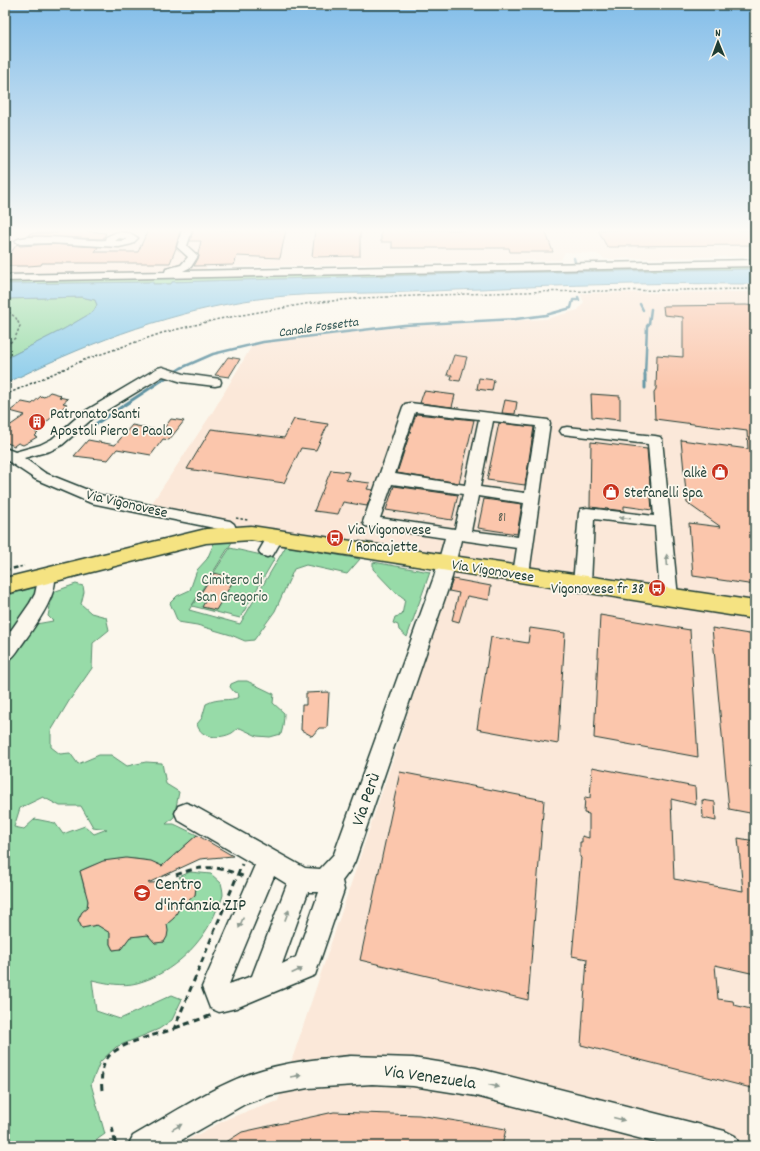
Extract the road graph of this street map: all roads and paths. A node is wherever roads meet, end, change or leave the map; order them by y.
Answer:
1 (755, 289) edge
2 (5, 309) edge
3 (5, 347) edge
4 (215, 382) dead end
5 (5, 395) edge
6 (487, 416) junction
7 (567, 431) dead end
8 (9, 455) edge
9 (386, 478) junction
10 (471, 490) junction
11 (531, 499) junction
12 (663, 522) junction
13 (230, 533) junction
14 (458, 534) junction
15 (525, 544) junction
16 (447, 563) junction
17 (521, 574) junction
18 (48, 575) junction
19 (582, 584) junction
20 (5, 586) edge
21 (670, 597) junction
22 (755, 610) edge
23 (5, 653) edge
24 (186, 813) dead end
25 (243, 860) dead end
26 (255, 872) junction
27 (176, 875) dead end
28 (330, 877) junction
29 (301, 879) junction
30 (261, 985) junction
31 (102, 1090) dead end
32 (112, 1127) dead end
33 (116, 1146) edge
34 (143, 1146) edge
35 (725, 1146) edge

1 - 5 path
2 - 3 path
4 - 8 street
6 - 9 street
6 - 10 street, Via Perù
6 - 11 street
7 - 12 street
8 - 13 street, Via Vigonovese
9 - 10 street
9 - 14 street
10 - 11 street
10 - 14 street, Via Perù
11 - 15 street
12 -> 19 street
21 -> 12 street
13 - 16 main road, Via Vigonovese
13 - 18 main road, Via Vigonovese
14 - 15 street
14 - 16 street, Via Perù
15 - 17 street
16 - 17 main road, Via Vigonovese
16 - 28 street, Via Perù
17 - 19 main road, Via Vigonovese
18 - 20 main road, Via Vigonovese
18 - 23 street
19 - 21 main road, Via Vigonovese
21 - 22 main road, Via Vigonovese
24 - 26 street
25 - 26 path
26 - 27 path
26 - 29 street
26 -> 30 street
26 - 31 path
28 - 29 street
30 -> 28 street
30 -> 29 street
32 - 33 path
34 -> 35 street, Via Venezuela

